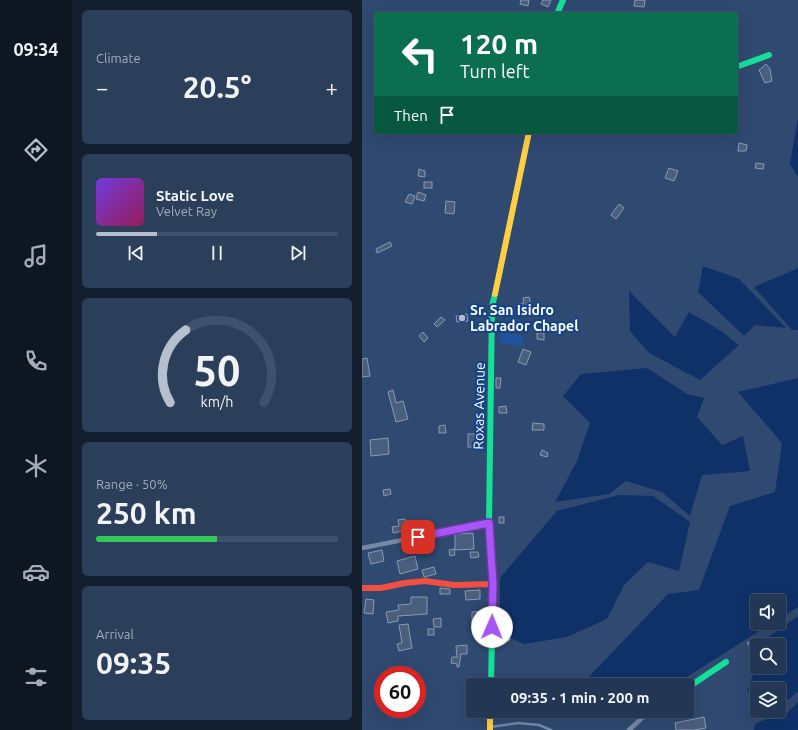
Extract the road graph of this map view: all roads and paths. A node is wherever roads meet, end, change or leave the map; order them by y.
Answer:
1 (563, 0) edge
2 (558, 12) edge
3 (769, 54) dead end
4 (738, 66) edge
5 (529, 134) edge
6 (489, 523) junction
7 (362, 548) edge
8 (493, 584) junction
9 (362, 588) edge
10 (726, 662) dead end
11 (491, 678) edge
12 (694, 683) edge
13 (642, 718) edge
14 (490, 728) edge
15 (551, 730) edge
16 (629, 730) edge

1 - 2 main road
3 - 4 main road
5 - 6 main road, Roxas Avenue
6 - 7 street
6 - 8 main road, Roxas Avenue
8 - 9 main road
8 - 11 main road, Roxas Avenue
10 - 12 main road
13 - 16 street
14 - 15 lane

